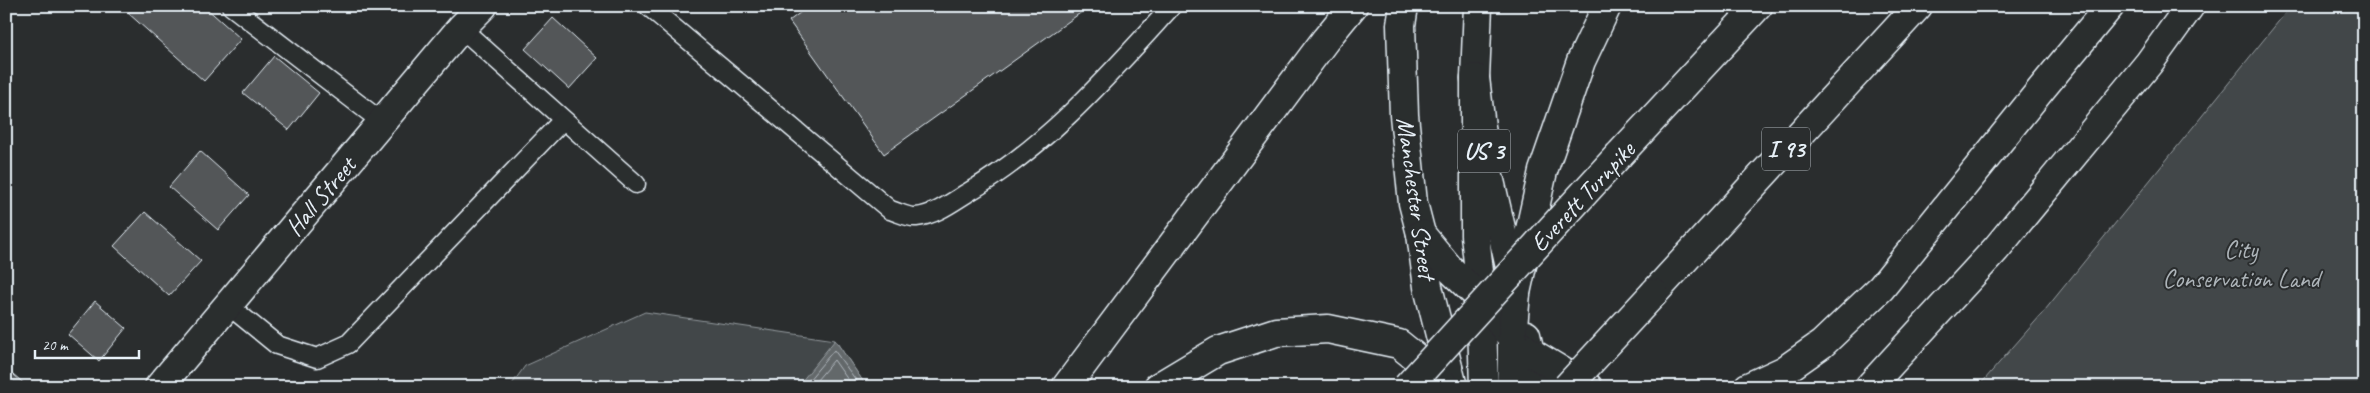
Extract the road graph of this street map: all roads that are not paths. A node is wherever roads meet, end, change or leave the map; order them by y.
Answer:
1 (231, 6) edge
2 (483, 6) edge
3 (648, 6) edge
4 (1172, 6) edge
5 (1353, 6) edge
6 (1404, 6) edge
7 (1478, 6) edge
8 (1607, 6) edge
9 (1758, 6) edge
10 (1918, 6) edge
11 (2110, 6) edge
12 (2190, 6) edge
13 (461, 28) junction
14 (1475, 78) junction
15 (563, 120) junction
16 (382, 122) junction
17 (636, 184) dead end
18 (1421, 234) junction
19 (1516, 293) junction
20 (1481, 299) junction
21 (228, 305) junction
22 (1521, 345) junction
23 (159, 387) edge
24 (1066, 387) edge
25 (1158, 387) edge
26 (1407, 387) edge
27 (1446, 387) edge
28 (1453, 387) edge
29 (1484, 387) edge
30 (1512, 387) edge
31 (1538, 387) edge
32 (1567, 387) edge
33 (1588, 387) edge
34 (1748, 387) edge
35 (1869, 387) edge

1 - 16 lane
2 - 13 main road, Hall Street
3 - 4 lane
5 - 24 main road
6 - 18 main road, Manchester Street
7 - 14 main road, US 3
8 - 19 main road
9 - 26 main road, Everett Turnpike, bridge
10 - 32 main road, I 93, bridge
11 - 34 main road
12 - 35 main road
13 - 15 lane
13 - 16 main road, Hall Street
14 - 19 main road, US 3
14 - 20 main road
15 - 17 lane
15 - 21 lane
16 - 21 main road, Hall Street
18 - 20 main road
18 - 28 main road, Manchester Street
19 - 22 main road
20 - 22 main road
20 - 29 main road
21 - 23 main road, Hall Street
22 - 30 main road
22 - 31 main road
22 - 33 main road
25 - 27 main road

